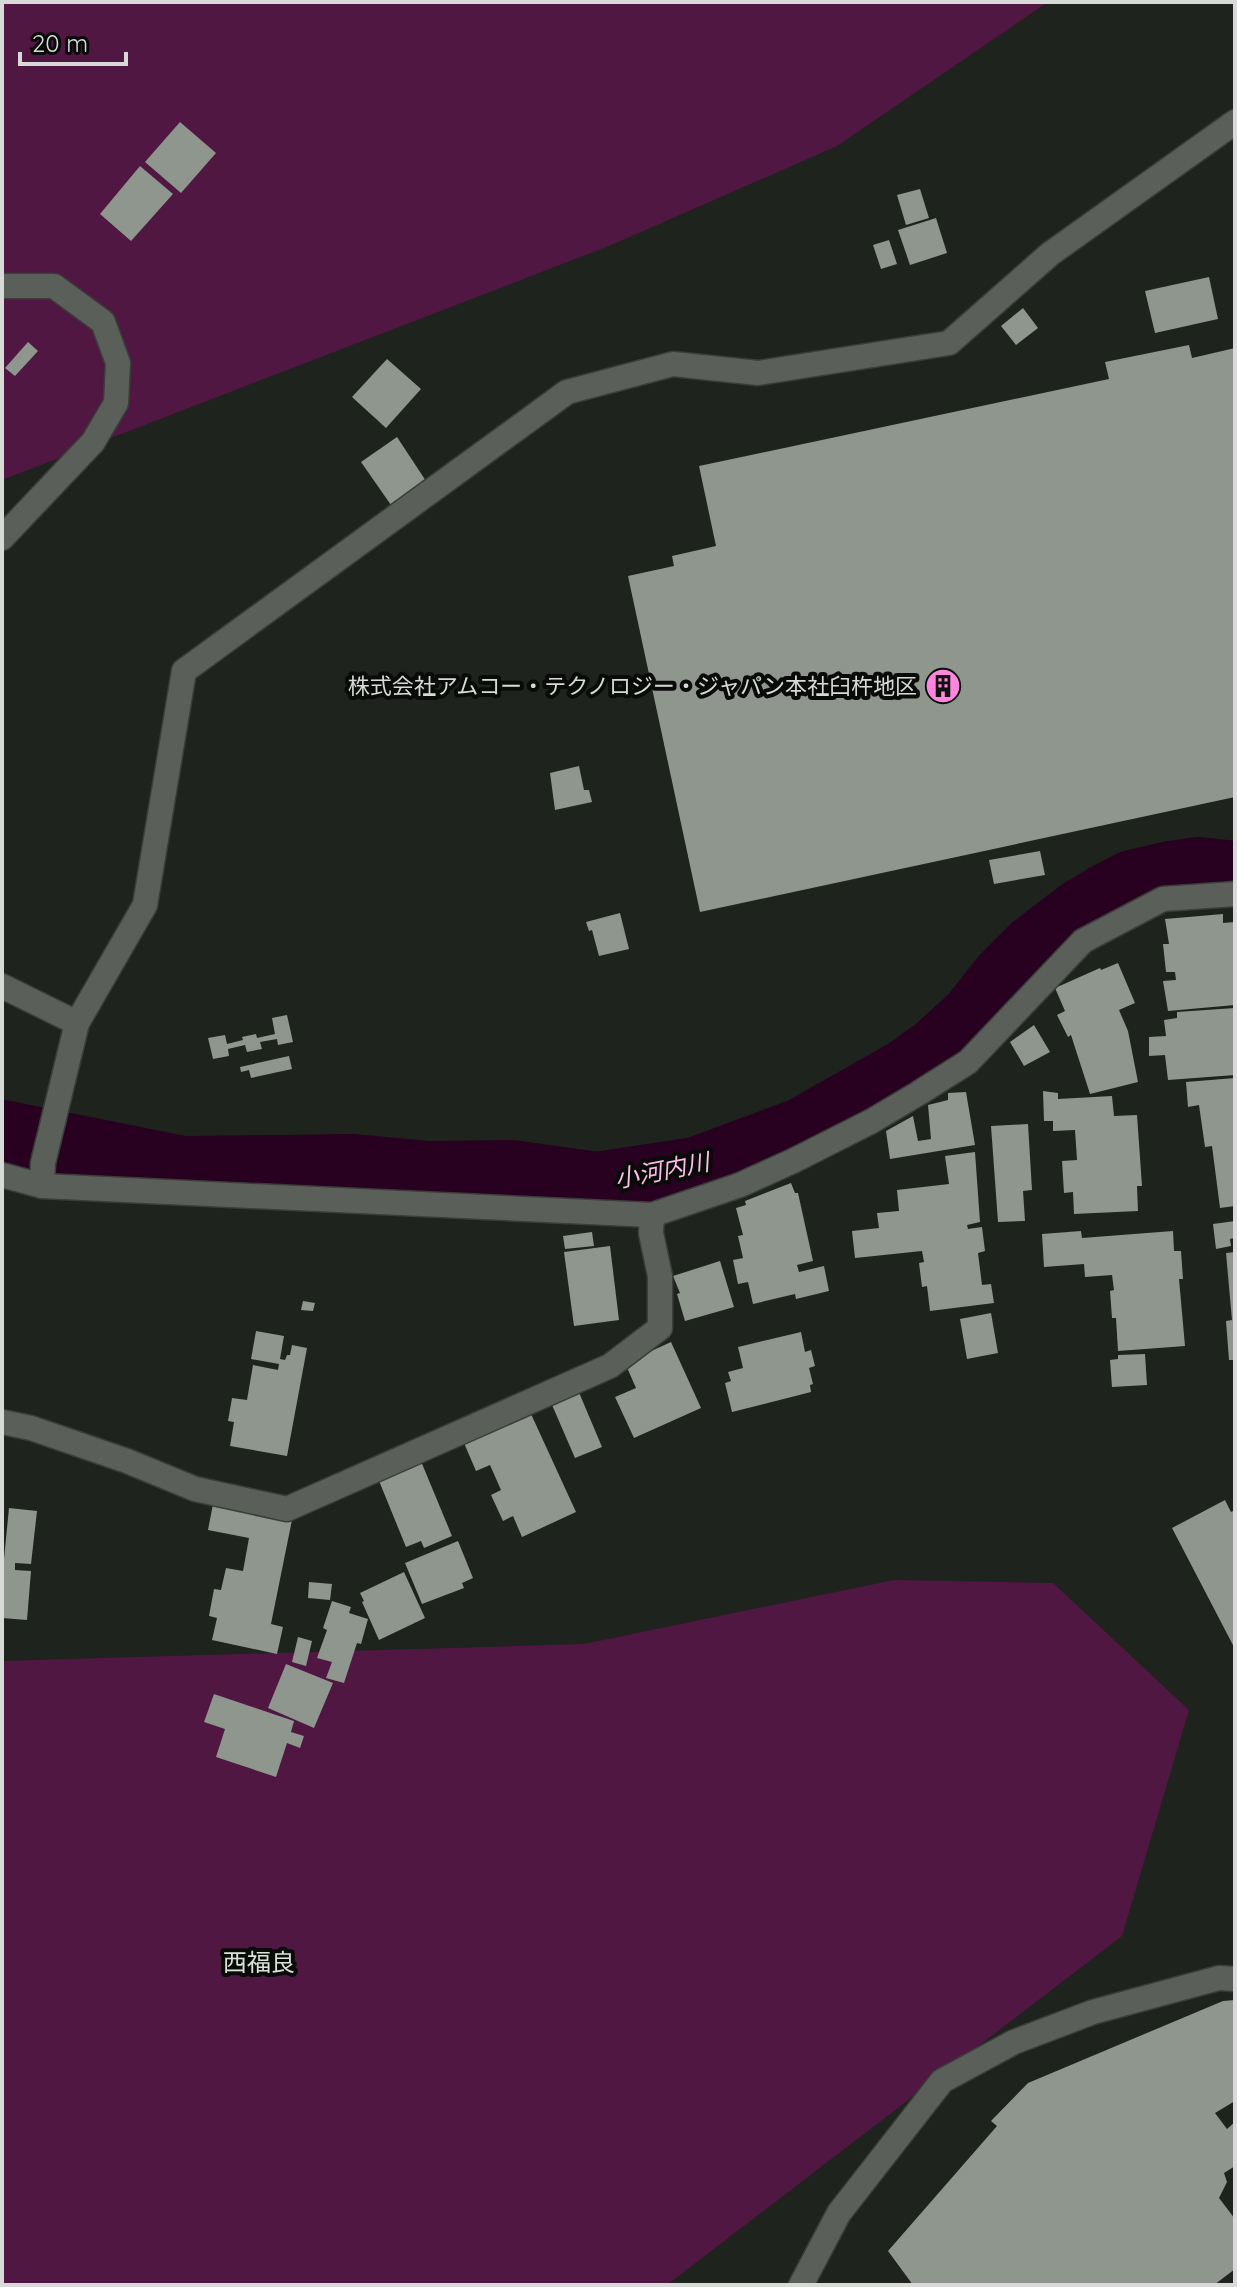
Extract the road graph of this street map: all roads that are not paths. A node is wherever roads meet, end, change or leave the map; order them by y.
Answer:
1 (1235, 122) edge
2 (2, 286) edge
3 (2, 538) edge
4 (1235, 894) edge
5 (2, 986) edge
6 (77, 1023) junction
7 (2, 1175) edge
8 (43, 1175) junction
9 (652, 1215) junction
10 (2, 1422) edge
11 (1235, 1979) edge
12 (801, 2285) edge

1 - 6 street
2 - 3 street
4 - 9 street
5 - 6 street
6 - 8 street
7 - 8 street
8 - 9 street
9 - 10 street
11 - 12 street

